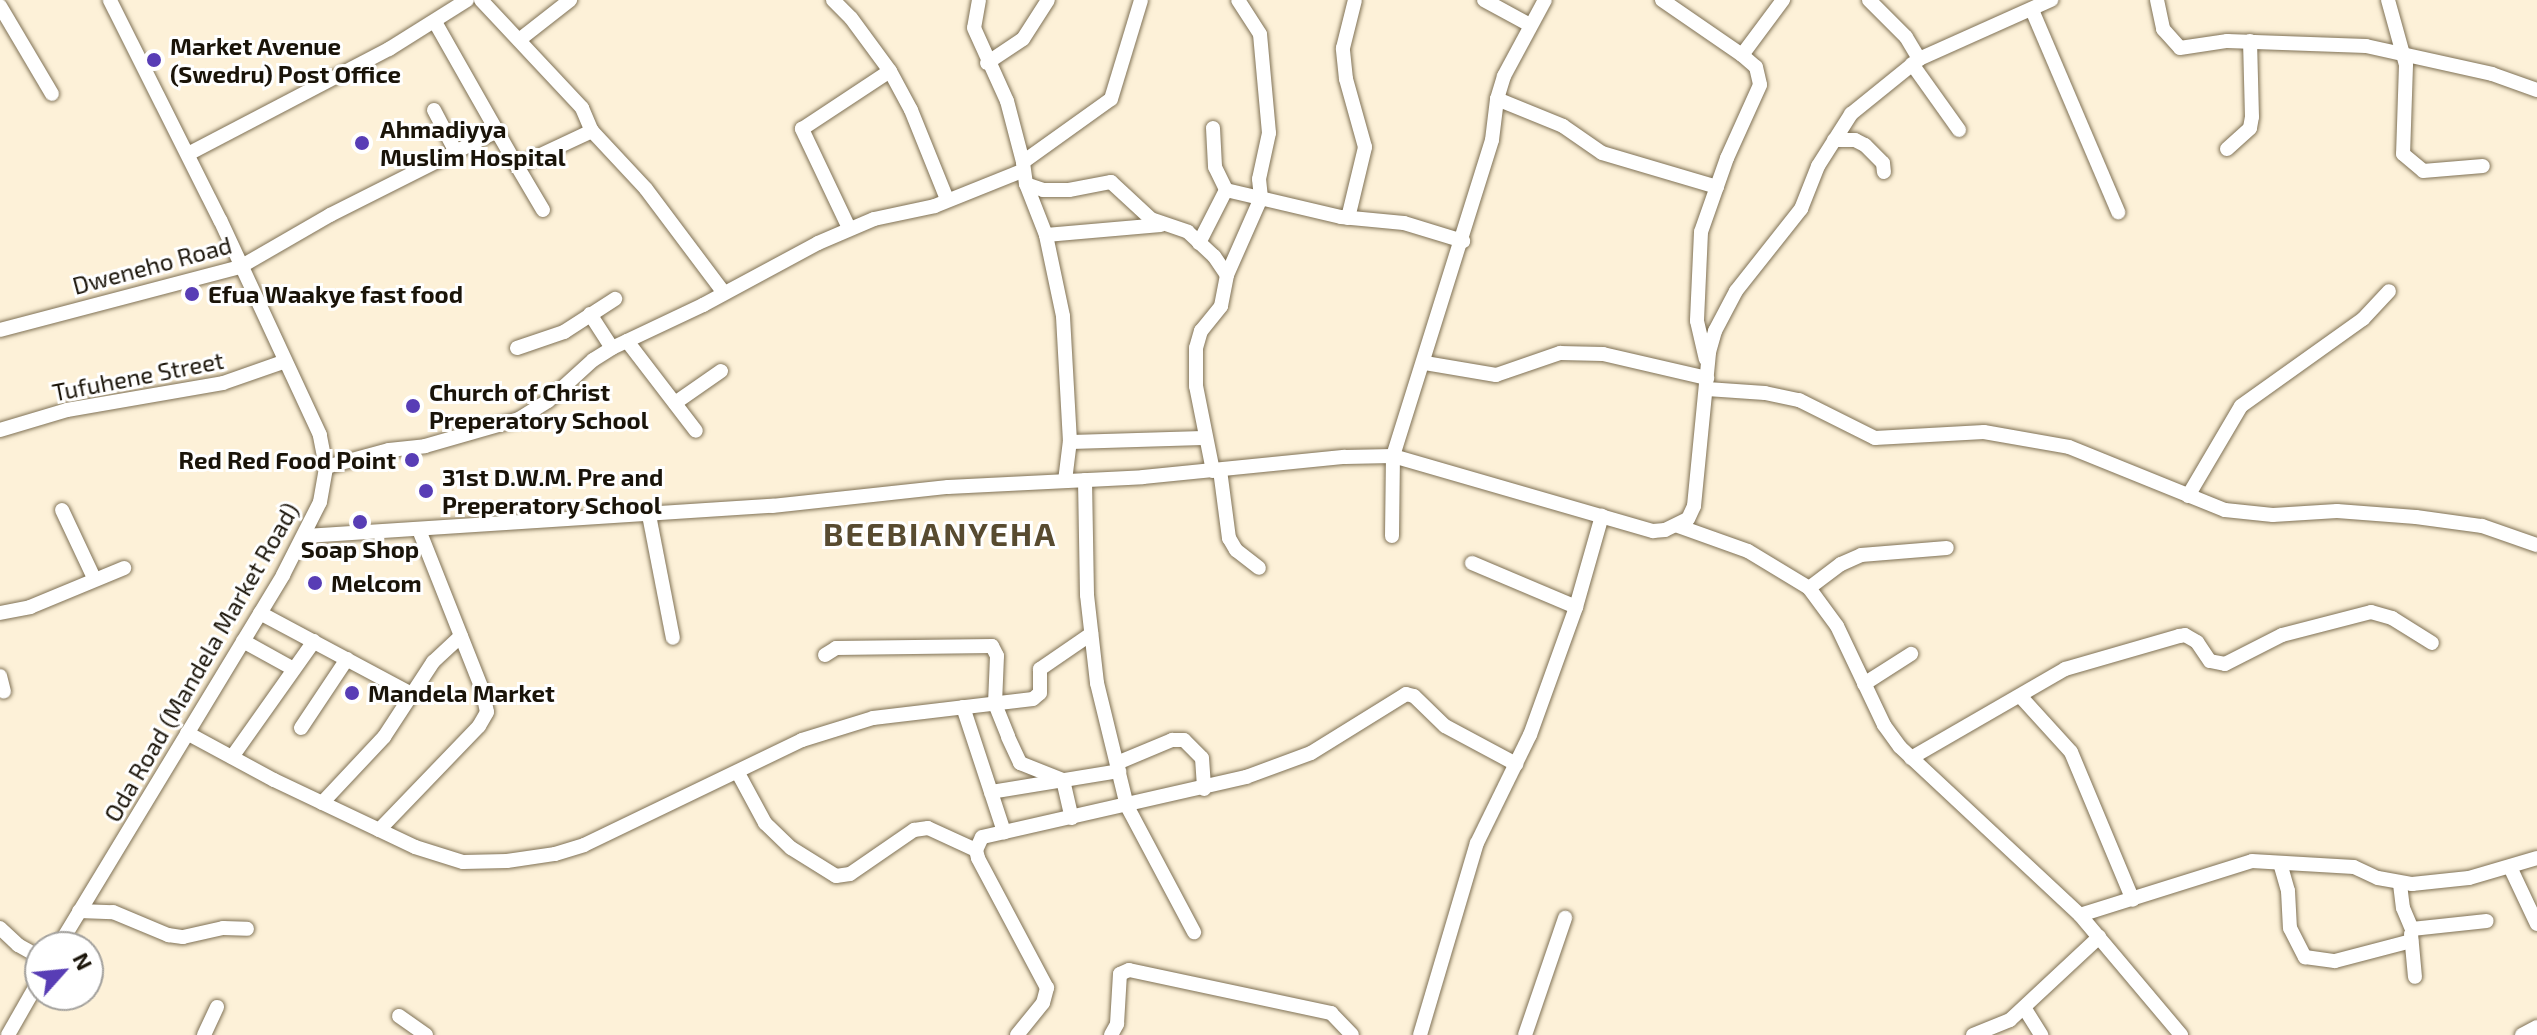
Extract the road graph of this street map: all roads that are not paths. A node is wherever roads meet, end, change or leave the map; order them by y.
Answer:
1 (110, 0) edge
2 (467, 0) edge
3 (481, 0) edge
4 (570, 0) edge
5 (979, 0) edge
6 (1048, 0) edge
7 (1141, 0) edge
8 (1238, 0) edge
9 (1355, 0) edge
10 (1484, 0) edge
11 (1545, 0) edge
12 (1662, 0) edge
13 (1783, 0) edge
14 (1869, 0) edge
15 (2051, 0) edge
16 (2157, 0) edge
17 (2388, 0) edge
18 (843, 3) edge
19 (0, 6) edge
20 (2032, 10) junction
21 (435, 22) junction
22 (1530, 25) junction
23 (519, 40) junction
24 (2250, 41) junction
25 (1742, 55) junction
26 (2405, 56) junction
27 (1916, 62) junction
28 (987, 63) junction
29 (890, 71) junction
30 (2537, 90) edge
31 (52, 94) dead end
32 (1497, 99) junction
33 (434, 110) dead end
34 (1213, 128) dead end
35 (1959, 130) dead end
36 (497, 131) junction
37 (592, 131) junction
38 (1834, 140) junction
39 (2227, 149) dead end
40 (456, 152) junction
41 (188, 154) junction
42 (517, 166) junction
43 (2483, 166) dead end
44 (1024, 172) junction
45 (1884, 172) dead end
46 (1717, 187) junction
47 (1226, 190) junction
48 (1261, 198) junction
49 (947, 199) junction
50 (543, 210) dead end
51 (2118, 212) dead end
52 (1348, 218) junction
53 (1169, 224) junction
54 (849, 228) junction
55 (1046, 235) junction
56 (1463, 241) junction
57 (1199, 243) junction
58 (240, 267) junction
59 (1227, 275) junction
60 (2389, 291) dead end
61 (724, 293) junction
62 (615, 299) dead end
63 (590, 314) junction
64 (0, 330) edge
65 (627, 341) junction
66 (517, 348) dead end
67 (612, 348) junction
68 (283, 362) junction
69 (1425, 363) junction
70 (721, 371) dead end
71 (1708, 378) junction
72 (675, 403) junction
73 (0, 430) edge
74 (696, 431) dead end
75 (1204, 438) junction
76 (1070, 442) junction
77 (1393, 456) junction
78 (326, 467) junction
79 (1216, 470) junction
80 (1085, 480) junction
81 (1065, 481) junction
82 (2188, 496) junction
83 (62, 510) dead end
84 (649, 515) junction
85 (1602, 516) junction
86 (1678, 526) junction
87 (419, 530) junction
88 (305, 536) junction
89 (1392, 536) dead end
90 (2537, 545) edge
91 (1947, 548) dead end
92 (1472, 563) dead end
93 (124, 568) dead end
94 (1259, 568) dead end
95 (94, 578) junction
96 (1809, 588) junction
97 (1576, 607) junction
98 (0, 613) edge
99 (260, 613) junction
100 (1091, 634) junction
101 (461, 636) junction
102 (673, 638) dead end
103 (243, 641) junction
104 (314, 641) junction
105 (2432, 643) dead end
106 (1911, 654) dead end
107 (825, 655) dead end
108 (347, 659) junction
109 (292, 668) junction
110 (0, 676) edge
111 (1864, 684) junction
112 (4, 692) dead end
113 (410, 693) junction
114 (2021, 697) junction
115 (995, 704) junction
116 (963, 707) junction
117 (301, 728) dead end
118 (187, 733) junction
119 (232, 757) junction
120 (1911, 758) junction
121 (1516, 764) junction
122 (1118, 767) junction
123 (738, 773) junction
124 (1063, 780) junction
125 (1204, 789) junction
126 (991, 792) junction
127 (322, 803) junction
128 (1127, 806) junction
129 (1072, 818) junction
130 (379, 830) junction
131 (1004, 832) junction
132 (976, 850) junction
133 (2537, 858) edge
134 (2280, 863) junction
135 (2510, 867) junction
136 (2400, 884) junction
137 (2133, 900) junction
138 (79, 911) junction
139 (2080, 915) junction
140 (1565, 918) dead end
141 (2487, 921) dead end
142 (2537, 924) edge
143 (0, 928) edge
144 (247, 929) dead end
145 (67, 931) edge
146 (1194, 932) dead end
147 (2411, 935) junction
148 (2099, 937) junction
149 (24, 948) edge
150 (2415, 977) dead end
151 (24, 1007) edge
152 (217, 1007) dead end
153 (2025, 1009) junction
154 (399, 1016) dead end
155 (2537, 1027) edge
156 (8, 1035) edge
157 (204, 1035) edge
158 (426, 1035) edge
159 (1017, 1035) edge
160 (1111, 1035) edge
161 (1352, 1035) edge
162 (1420, 1035) edge
163 (1525, 1035) edge
164 (1973, 1035) edge
165 (2041, 1035) edge
166 (2181, 1035) edge
167 (2522, 1035) edge

1 - 41 street, Oda Road (Mandela Market Road)
2 - 21 street
3 - 23 street
4 - 23 street
5 - 28 street
6 - 28 street
7 - 44 street
8 - 48 street
9 - 52 street
10 - 22 street
11 - 22 street
12 - 25 street
13 - 25 street
14 - 27 street
15 - 20 street
16 - 24 street
17 - 26 street
18 - 29 street
19 - 31 street
20 - 27 street
20 - 51 street
21 - 36 street
21 - 41 street
22 - 32 street
23 - 37 street
24 - 26 street
24 - 39 street
25 - 46 street
26 - 30 street
26 - 43 street
27 - 35 street
27 - 38 street
28 - 44 street
29 - 49 street
29 - 54 street
32 - 46 street
32 - 56 street
33 - 40 street
34 - 47 street
36 - 40 street, Dweneho Road
36 - 42 street
37 - 42 street
37 - 61 street
38 - 45 street
38 - 71 street
40 - 58 street, Dweneho Road
41 - 58 street, Oda Road (Mandela Market Road)
42 - 50 street
44 - 49 street
44 - 53 street
44 - 55 street
46 - 71 street
47 - 48 street
47 - 57 street
48 - 52 street
48 - 59 street
49 - 54 street
52 - 56 street
53 - 55 street
53 - 57 street
54 - 61 street
55 - 76 street
56 - 69 street
57 - 59 street
58 - 64 street, Dweneho Road
58 - 68 street, Oda Road (Mandela Market Road)
59 - 75 street
60 - 82 street
61 - 65 street
62 - 63 street
63 - 66 street
63 - 67 street
65 - 67 street
65 - 72 street
67 - 78 street
68 - 73 street, Tufuhene Street
68 - 78 street, Oda Road (Mandela Market Road)
69 - 71 street
69 - 77 street
70 - 72 street
71 - 82 street
71 - 86 street
72 - 74 street
75 - 76 street
75 - 79 street
76 - 81 street
77 - 79 street
77 - 85 street
77 - 89 street
78 - 88 street, Oda Road (Mandela Market Road)
79 - 80 street
79 - 94 street
80 - 81 street
80 - 100 street
81 - 84 street
82 - 90 street
83 - 95 street
84 - 87 street
84 - 102 street
85 - 86 street
85 - 97 street
86 - 96 street
87 - 88 street
87 - 101 street
88 - 99 street, Oda Road (Mandela Market Road)
91 - 96 street
92 - 97 street
93 - 95 street
95 - 98 street
96 - 111 street
97 - 121 street
99 - 103 street, Oda Road (Mandela Market Road)
99 - 104 street
100 - 115 street
100 - 122 street
101 - 113 street
101 - 130 street
103 - 109 street
103 - 118 street, Oda Road (Mandela Market Road)
104 - 108 street
104 - 109 street
105 - 114 street
106 - 111 street
107 - 115 street
108 - 113 street
108 - 117 street
109 - 119 street
110 - 112 street
111 - 120 street
113 - 127 street
114 - 120 street
114 - 137 street
115 - 116 street
115 - 124 street
116 - 123 street
116 - 126 street
118 - 119 street
118 - 138 street, Oda Road (Mandela Market Road)
119 - 127 street
120 - 139 street
121 - 125 street
121 - 162 street
122 - 124 street
122 - 125 street
122 - 128 street
123 - 130 street
123 - 132 street
124 - 126 street
124 - 129 street
125 - 128 street
126 - 131 street
127 - 130 street
128 - 129 street
128 - 146 street
129 - 131 street
131 - 132 street
132 - 159 street
133 - 135 street
134 - 136 street
134 - 137 street
134 - 147 street
135 - 136 street
135 - 142 street
136 - 147 street
137 - 139 street
138 - 144 street
138 - 145 street, Oda Road (Mandela Market Road)
139 - 148 street
140 - 163 street
141 - 147 street
143 - 149 street
147 - 150 street
148 - 153 street
148 - 166 street
151 - 156 street
152 - 157 street
153 - 164 street
153 - 165 street
154 - 158 street
155 - 167 street
160 - 161 street

